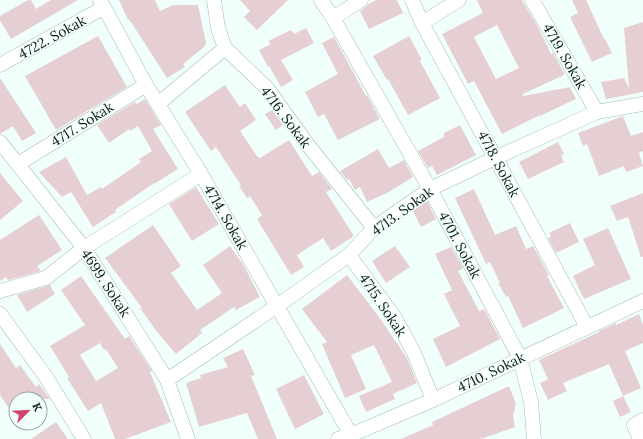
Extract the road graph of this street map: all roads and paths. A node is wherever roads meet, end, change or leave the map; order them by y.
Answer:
1 (214, 0) edge
2 (321, 0) edge
3 (361, 0) edge
4 (412, 0) edge
5 (459, 0) edge
6 (532, 0) edge
7 (102, 4) edge
8 (333, 18) junction
9 (422, 22) junction
10 (225, 48) junction
11 (0, 65) edge
12 (146, 85) junction
13 (158, 104) junction
14 (643, 104) edge
15 (597, 112) junction
16 (0, 142) edge
17 (496, 158) junction
18 (18, 164) junction
19 (201, 174) junction
20 (430, 189) junction
21 (374, 228) junction
22 (84, 248) junction
23 (349, 255) junction
24 (0, 291) edge
25 (643, 300) edge
26 (278, 306) junction
27 (0, 314) edge
28 (587, 327) junction
29 (520, 358) junction
30 (167, 380) junction
31 (433, 400) junction
32 (643, 420) edge
33 (345, 437) edge
34 (84, 439) edge
35 (187, 439) edge
36 (534, 439) edge
37 (640, 439) edge

1 - 10 street, 4716. Sokak
2 - 8 street, 4701. Sokak
3 - 8 street
4 - 9 street, 4718. Sokak
5 - 9 street
6 - 15 street, 4719. Sokak
7 - 11 street, 4722. Sokak
7 - 12 street, 4714. Sokak
8 - 20 street, 4701. Sokak
9 - 17 street, 4718. Sokak
10 - 13 street
10 - 21 street, 4716. Sokak
12 - 13 street, 4714. Sokak
12 - 18 street, 4717. Sokak
13 - 19 street, 4714. Sokak
14 - 15 street, 4713. Sokak
15 - 17 street, 4713. Sokak
16 - 18 street, 4699. Sokak
17 - 20 street, 4713. Sokak
17 - 28 street, 4718. Sokak
18 - 22 street, 4699. Sokak
19 - 22 street
19 - 26 street, 4714. Sokak
20 - 21 street, 4713. Sokak
20 - 29 street, 4701. Sokak
21 - 23 street, 4713. Sokak
22 - 24 street
22 - 30 street, 4699. Sokak
23 - 26 street, 4713. Sokak
23 - 31 street, 4715. Sokak
25 - 28 street, 4710. Sokak
26 - 30 street, 4713. Sokak
26 - 33 street, 4714. Sokak
27 - 34 street
28 - 29 street, 4710. Sokak
29 - 31 street, 4710. Sokak
29 - 36 street, 4701. Sokak
30 - 35 street, 4699. Sokak
31 - 33 street, 4710. Sokak
32 - 37 street

